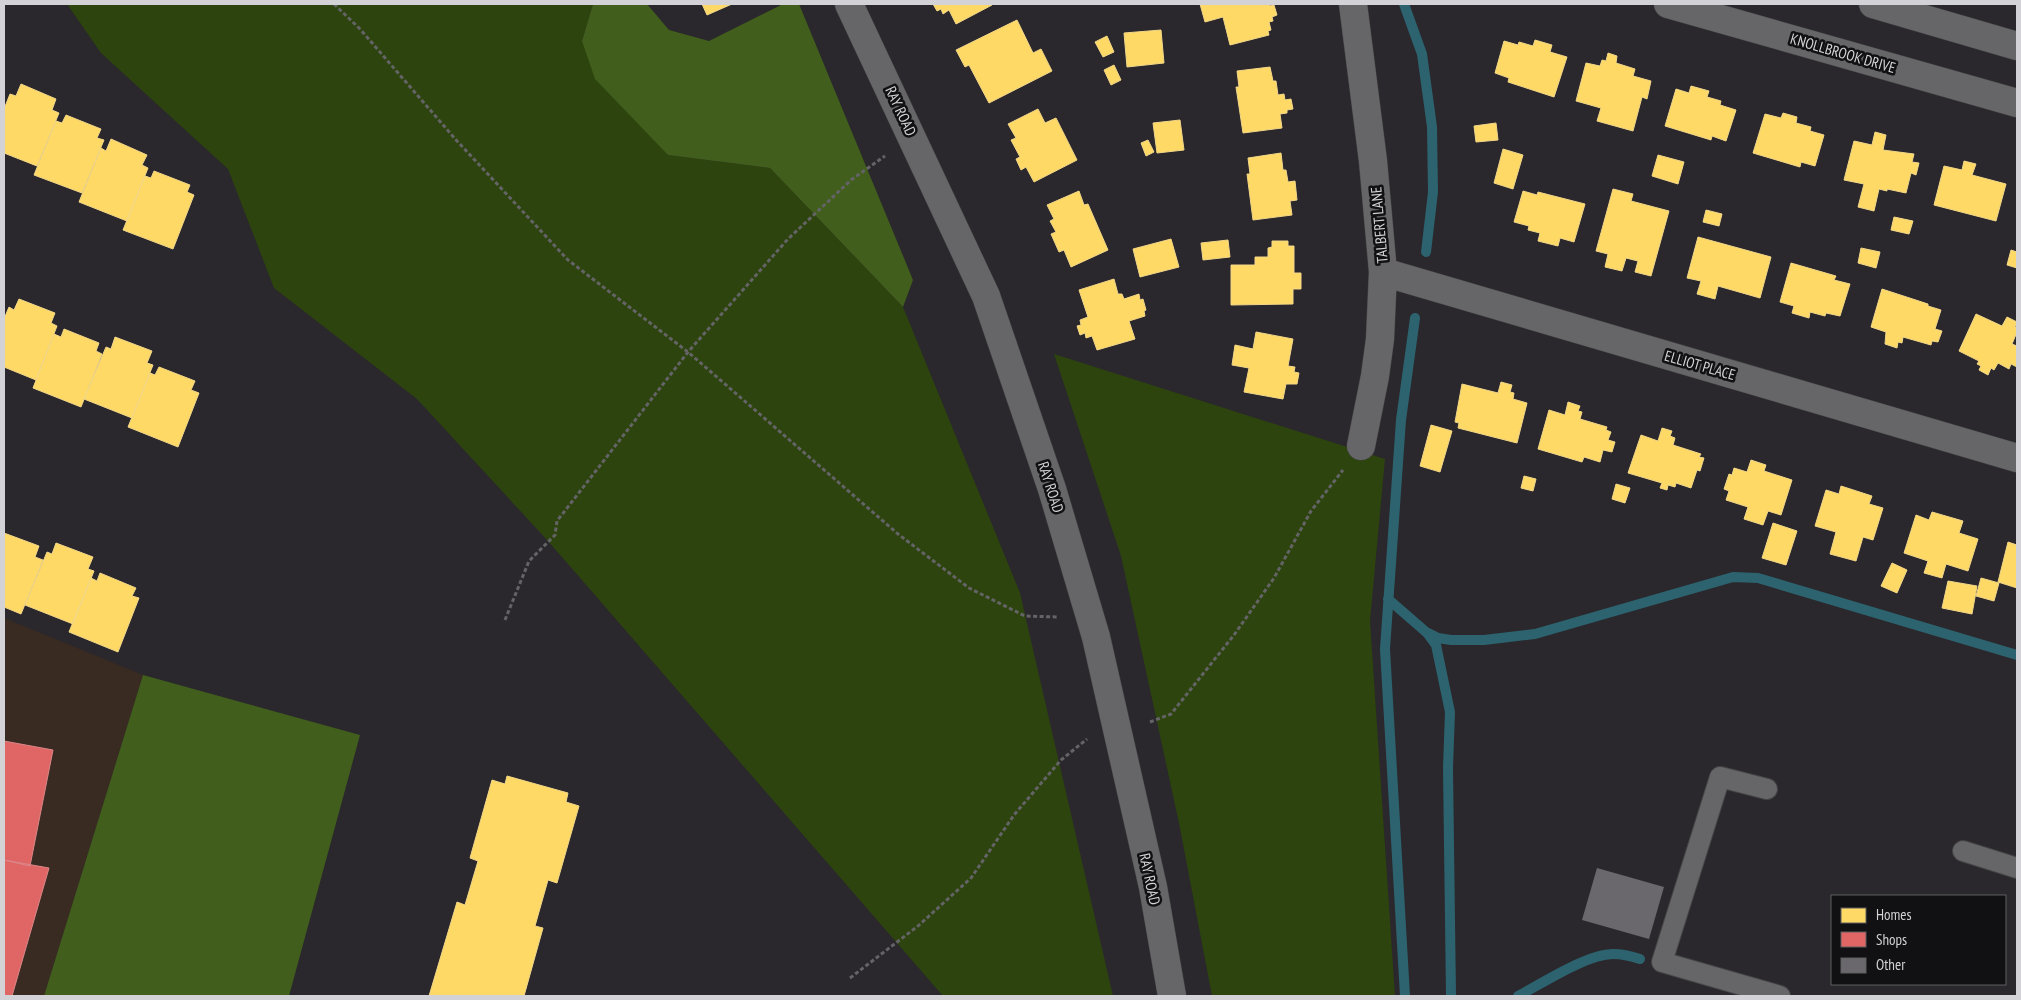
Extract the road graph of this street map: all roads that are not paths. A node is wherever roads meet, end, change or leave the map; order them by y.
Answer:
1 (849, 4) edge
2 (1353, 4) edge
3 (1668, 4) edge
4 (1873, 4) edge
5 (2017, 46) edge
6 (2017, 104) edge
7 (1383, 272) junction
8 (1362, 446) road end
9 (2017, 458) edge
10 (1767, 789) dead end
11 (1963, 851) dead end
12 (2017, 868) edge
13 (1172, 996) edge
14 (1780, 996) edge

1 - 13 street, RAY ROAD
2 - 7 street, TALBERT LANE
3 - 6 street, KNOLLBROOK DRIVE
4 - 5 street
7 - 8 street, TALBERT LANE
7 - 9 street, ELLIOT PLACE
10 - 14 lane
11 - 12 lane

